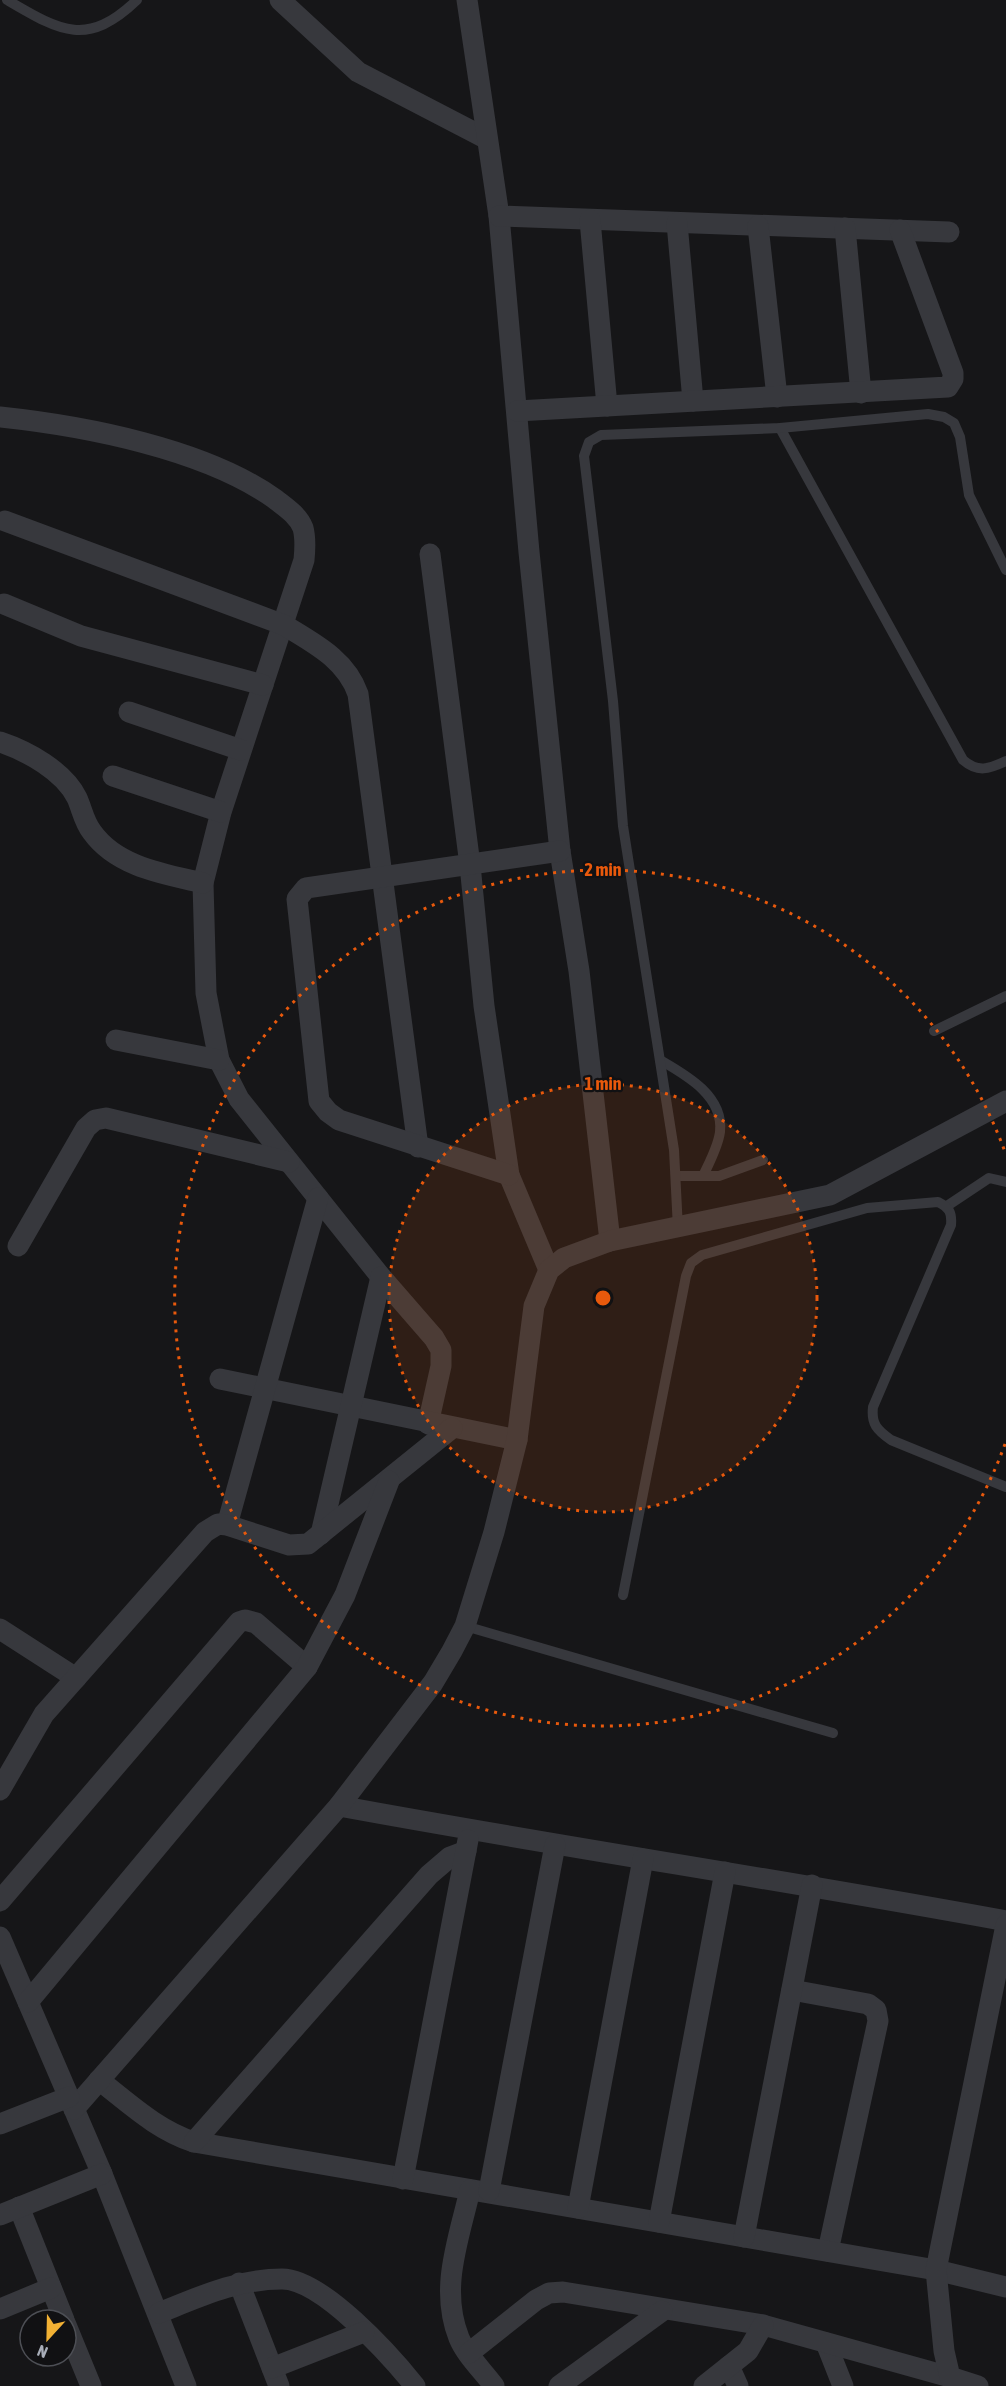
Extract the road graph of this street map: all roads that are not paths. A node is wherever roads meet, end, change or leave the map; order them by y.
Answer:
1 (7, 0) edge
2 (137, 0) edge
3 (280, 0) edge
4 (467, 0) edge
5 (487, 139) junction
6 (499, 216) junction
7 (590, 220) junction
8 (677, 223) junction
9 (758, 225) junction
10 (845, 228) junction
11 (900, 230) junction
12 (950, 232) dead end
13 (861, 393) junction
14 (777, 397) junction
15 (693, 401) junction
16 (607, 406) junction
17 (517, 411) junction
18 (0, 417) edge
19 (780, 428) junction
20 (5, 521) dead end
21 (430, 554) dead end
22 (1006, 570) edge
23 (4, 604) dead end
24 (284, 626) junction
25 (263, 686) junction
26 (129, 712) dead end
27 (0, 742) edge
28 (241, 750) junction
29 (1006, 761) edge
30 (113, 776) dead end
31 (221, 812) junction
32 (561, 851) junction
33 (470, 865) junction
34 (384, 876) junction
35 (203, 883) junction
36 (1006, 996) edge
37 (934, 1030) dead end
38 (116, 1040) dead end
39 (219, 1060) junction
40 (660, 1060) junction
41 (1006, 1101) edge
42 (418, 1147) junction
43 (764, 1160) dead end
44 (289, 1162) junction
45 (508, 1175) junction
46 (676, 1176) junction
47 (703, 1176) junction
48 (1006, 1182) edge
49 (318, 1198) junction
50 (947, 1206) junction
51 (678, 1229) junction
52 (610, 1241) junction
53 (18, 1246) dead end
54 (549, 1270) junction
55 (381, 1277) junction
56 (220, 1379) dead end
57 (265, 1389) junction
58 (349, 1406) junction
59 (428, 1424) junction
60 (452, 1428) junction
61 (503, 1437) junction
62 (389, 1480) junction
63 (1006, 1487) edge
64 (227, 1524) junction
65 (321, 1534) junction
66 (622, 1595) dead end
67 (465, 1626) junction
68 (0, 1629) edge
69 (307, 1667) junction
70 (76, 1678) junction
71 (833, 1732) dead end
72 (0, 1790) edge
73 (339, 1806) junction
74 (468, 1840) junction
75 (555, 1845) junction
76 (643, 1859) junction
77 (725, 1872) junction
78 (812, 1885) junction
79 (0, 1901) edge
80 (1006, 1923) edge
81 (2, 1947) edge
82 (792, 1990) junction
83 (28, 2002) junction
84 (99, 2080) junction
85 (72, 2103) junction
86 (0, 2124) edge
87 (194, 2142) junction
88 (102, 2174) junction
89 (403, 2179) junction
90 (480, 2191) junction
91 (578, 2208) junction
92 (10, 2211) edge
93 (659, 2222) junction
94 (744, 2237) junction
95 (828, 2251) junction
96 (936, 2270) junction
97 (239, 2283) junction
98 (1006, 2287) edge
99 (51, 2288) junction
100 (59, 2308) edge
101 (0, 2309) edge
102 (662, 2310) junction
103 (159, 2313) junction
104 (763, 2325) junction
105 (364, 2332) junction
106 (826, 2343) junction
107 (78, 2354) edge
108 (469, 2354) junction
109 (729, 2366) junction
110 (276, 2377) edge
111 (587, 2378) edge
112 (952, 2381) edge
113 (91, 2386) edge
114 (186, 2386) edge
115 (415, 2386) edge
116 (494, 2386) edge
117 (559, 2386) edge
118 (704, 2386) edge
119 (738, 2386) edge
120 (843, 2386) edge
121 (978, 2386) edge

1 - 2 lane
3 - 5 street
4 - 5 street
5 - 6 street
6 - 7 street
6 - 17 street
7 - 8 street
7 - 16 street
8 - 9 street
8 - 15 street
9 - 10 street
9 - 14 street
10 - 11 street
10 - 13 street
11 - 12 street
11 - 13 street
13 - 14 street
14 - 15 street
15 - 16 street
16 - 17 street
17 - 32 street
18 - 24 street
19 - 22 lane
19 - 29 lane
19 - 40 lane
20 - 24 street
21 - 33 street
23 - 25 street
24 - 25 street
24 - 34 street
25 - 28 street
26 - 28 street
27 - 35 street
28 - 31 street
30 - 31 street
31 - 35 street
32 - 33 street
32 - 52 street
33 - 34 street
33 - 45 street
34 - 42 street
34 - 42 street
35 - 39 street
36 - 37 lane
38 - 39 street
39 - 44 street
40 - 46 lane
40 - 47 lane
41 - 51 street
42 - 45 street
43 - 47 lane
44 - 49 street
44 - 53 street
45 - 54 street
46 - 47 lane
46 - 51 lane
48 - 50 lane
49 - 55 street
49 - 57 street
50 - 63 lane
50 - 66 lane
51 - 52 street
52 - 54 street
54 - 61 street
55 - 58 street
55 - 59 street
56 - 57 street
57 - 58 street
57 - 64 street
58 - 59 street
58 - 65 street
59 - 60 street
60 - 61 street
60 - 62 street
61 - 67 street
62 - 65 street
62 - 69 street
64 - 65 street
64 - 70 street
67 - 71 lane
67 - 73 street
68 - 70 street
69 - 79 street
69 - 83 street
70 - 72 street
73 - 74 street
73 - 84 street
74 - 75 street
74 - 87 street
74 - 89 street
75 - 76 street
75 - 90 street
76 - 77 street
76 - 91 street
77 - 78 street
77 - 93 street
78 - 80 street
78 - 82 street
80 - 96 street
81 - 83 street
82 - 94 street
82 - 95 street
83 - 85 street
84 - 85 street
84 - 87 street
85 - 86 street
85 - 88 street
87 - 89 street
88 - 92 street
88 - 103 street
89 - 90 street
90 - 91 street
90 - 108 street
91 - 93 street
92 - 99 street
93 - 94 street
94 - 95 street
95 - 96 street
96 - 98 street
96 - 112 street
97 - 103 street
97 - 105 street
97 - 110 street
99 - 100 street
99 - 101 street
102 - 104 street
102 - 108 street
102 - 111 street
103 - 114 street
104 - 106 street
104 - 109 street
105 - 110 street
105 - 115 street
106 - 112 street
106 - 120 street
107 - 113 street
108 - 116 street
109 - 118 street
109 - 119 street
111 - 117 street
112 - 121 street

